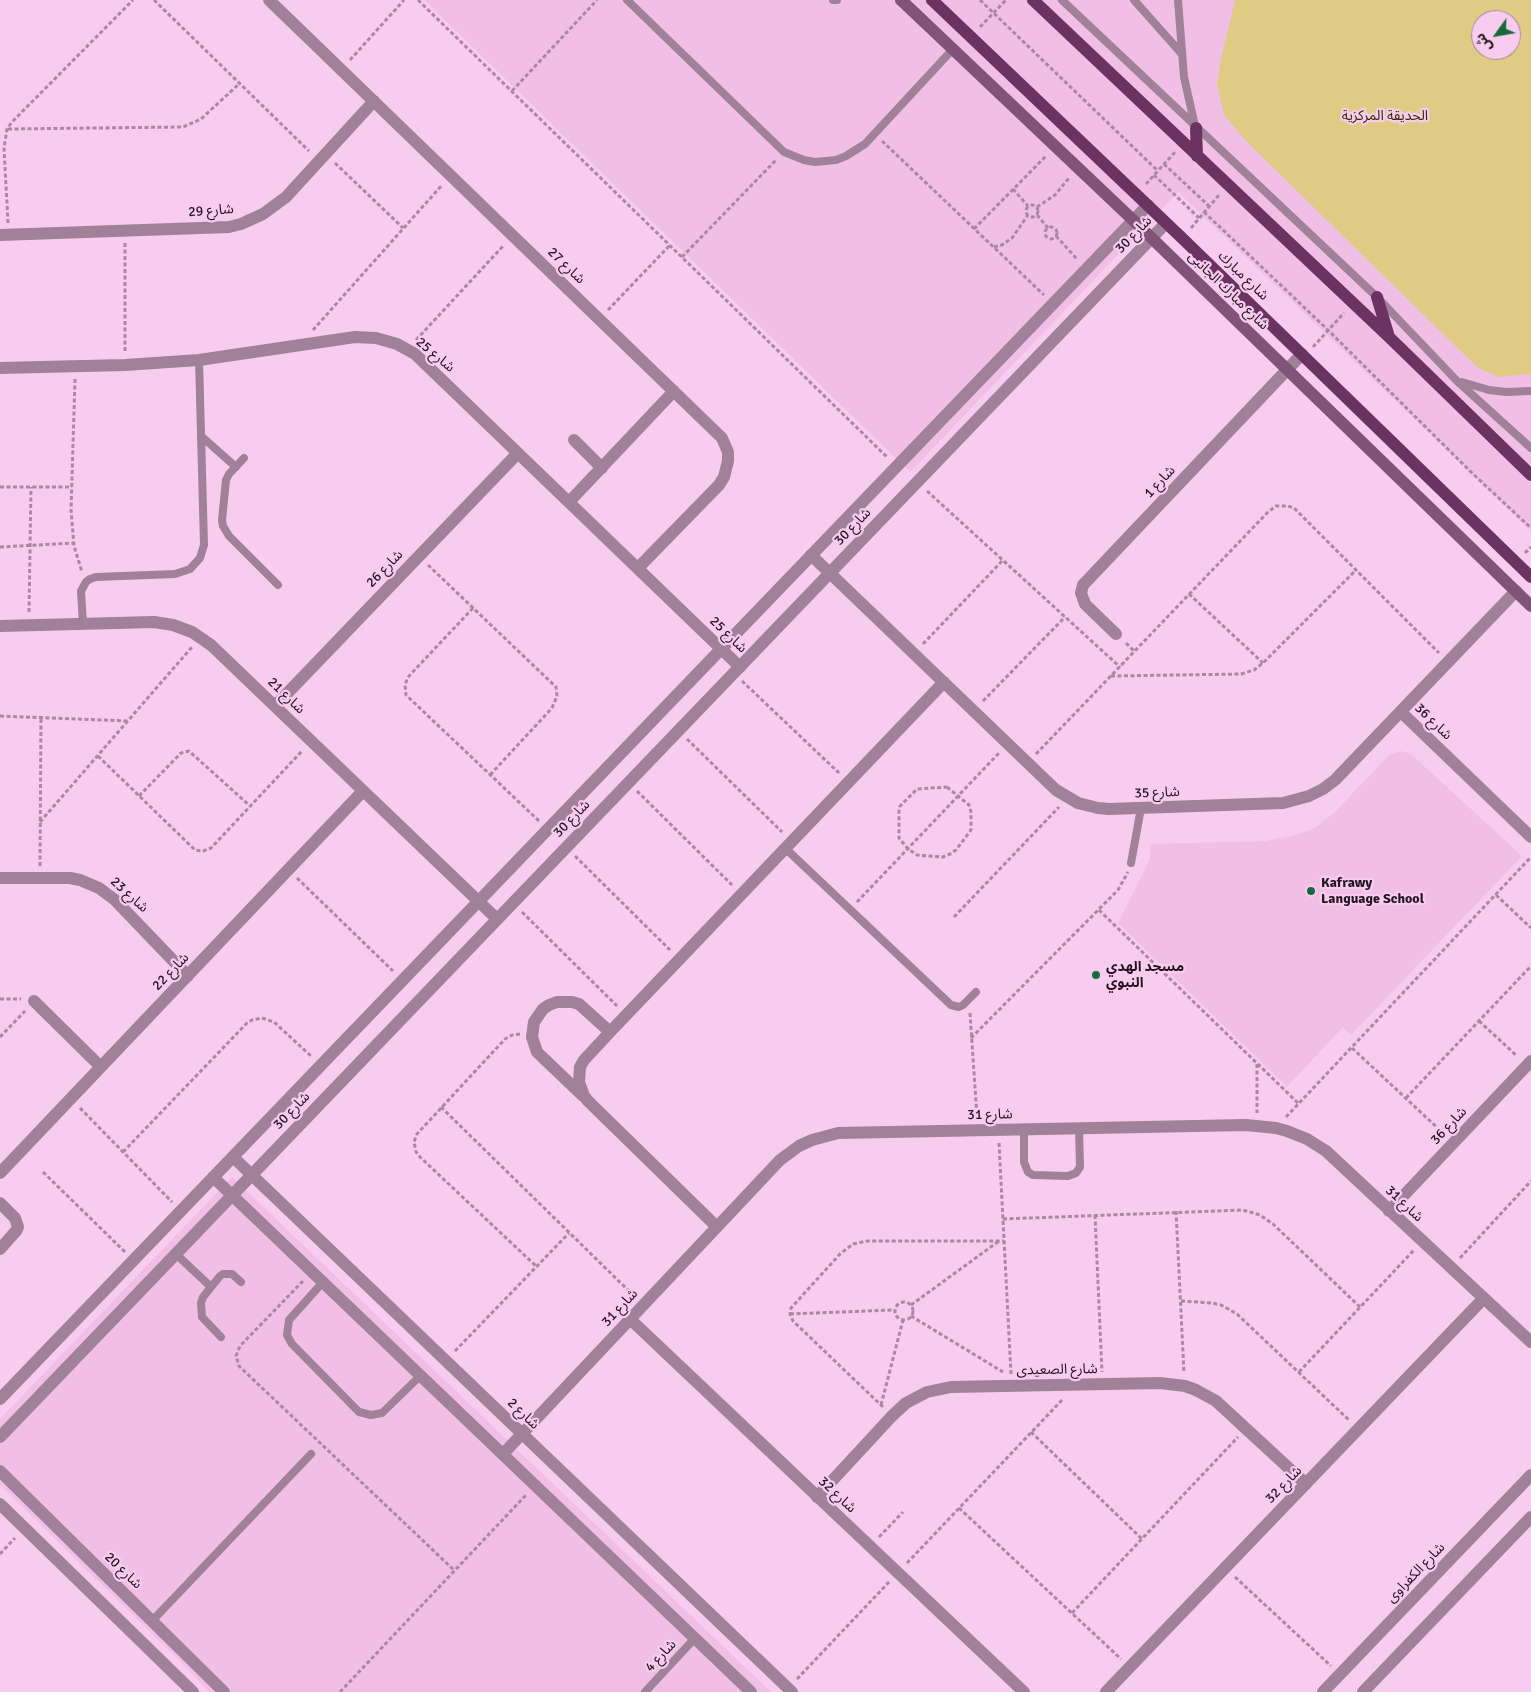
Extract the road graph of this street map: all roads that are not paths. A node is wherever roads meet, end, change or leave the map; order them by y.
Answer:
1 (269, 0) edge
2 (628, 0) edge
3 (833, 0) edge
4 (837, 0) edge
5 (901, 0) edge
6 (932, 0) edge
7 (1033, 0) edge
8 (1062, 0) edge
9 (1134, 0) edge
10 (1178, 0) edge
11 (953, 49) junction
12 (1182, 54) junction
13 (374, 101) junction
14 (1196, 128) junction
15 (1196, 156) junction
16 (1148, 204) junction
17 (1133, 220) junction
18 (1166, 223) junction
19 (4, 235) edge
20 (1152, 238) junction
21 (1377, 297) junction
22 (1389, 337) junction
23 (1303, 355) junction
24 (199, 360) junction
25 (0, 368) edge
26 (1287, 369) junction
27 (1457, 381) junction
28 (674, 391) junction
29 (1531, 391) edge
30 (201, 436) junction
31 (574, 440) dead end
32 (1531, 448) edge
33 (518, 453) junction
34 (244, 458) dead end
35 (236, 467) junction
36 (602, 468) junction
37 (1531, 475) edge
38 (569, 502) junction
39 (811, 555) junction
40 (638, 568) junction
41 (830, 573) junction
42 (1531, 577) edge
43 (278, 585) dead end
44 (1516, 591) junction
45 (1531, 606) edge
46 (83, 624) junction
47 (0, 626) edge
48 (1116, 634) dead end
49 (721, 648) junction
50 (737, 670) junction
51 (944, 682) junction
52 (274, 706) junction
53 (1401, 712) junction
54 (364, 791) junction
55 (1141, 808) junction
56 (1531, 837) edge
57 (789, 845) junction
58 (1131, 863) road end
59 (0, 878) edge
60 (479, 901) junction
61 (498, 919) junction
62 (188, 976) junction
63 (976, 992) dead end
64 (34, 1001) road end
65 (610, 1032) junction
66 (1529, 1063) edge
67 (101, 1067) junction
68 (588, 1102) junction
69 (1079, 1128) junction
70 (1024, 1129) junction
71 (233, 1157) junction
72 (0, 1173) edge
73 (252, 1175) junction
74 (214, 1178) junction
75 (232, 1196) junction
76 (0, 1203) edge
77 (1389, 1211) junction
78 (717, 1227) junction
79 (0, 1249) edge
80 (176, 1254) junction
81 (241, 1282) dead end
82 (323, 1282) junction
83 (211, 1287) junction
84 (1483, 1299) junction
85 (630, 1319) junction
86 (221, 1337) dead end
87 (1531, 1342) edge
88 (420, 1376) junction
89 (0, 1399) edge
90 (522, 1434) junction
91 (0, 1437) edge
92 (311, 1454) dead end
93 (503, 1454) junction
94 (0, 1471) edge
95 (1531, 1475) edge
96 (1306, 1484) junction
97 (817, 1497) junction
98 (0, 1504) edge
99 (1531, 1518) edge
100 (152, 1621) junction
101 (695, 1638) junction
102 (790, 1690) edge
103 (1110, 1691) edge
104 (193, 1692) edge
105 (224, 1692) edge
106 (645, 1692) edge
107 (751, 1692) edge
108 (1024, 1692) edge
109 (1323, 1692) edge
110 (1363, 1692) edge

1 - 13 street, شارع 27
2 - 11 lane
3 - 4 lane
5 - 11 main road, شارع مبارك الجانبى
6 - 16 main road, شارع مبارك
7 - 15 main road
8 - 14 lane
9 - 12 lane
10 - 12 lane
11 - 17 main road, شارع مبارك الجانبى
12 - 14 lane
13 - 19 street, شارع 29
13 - 28 street, شارع 27
14 - 15 main road
14 - 21 lane
15 - 22 main road
16 - 17 street, شارع 30
16 - 18 main road, شارع مبارك
17 - 20 main road, شارع مبارك الجانبى
17 - 39 street, شارع 30
18 - 20 street, شارع 30
18 - 23 main road, شارع مبارك
20 - 26 main road, شارع مبارك الجانبى
20 - 41 street, شارع 30
21 - 22 main road
21 - 27 lane
22 - 37 main road
23 - 26 street, شارع 1
23 - 42 main road, شارع مبارك
24 - 25 street, شارع 25
24 - 30 lane
24 - 33 street, شارع 25
26 - 44 main road, شارع مبارك الجانبى
26 - 48 street, شارع 1
27 - 29 lane
27 - 32 lane
28 - 36 street
28 - 40 street, شارع 27
30 - 35 lane
30 - 46 lane
31 - 36 street
33 - 38 street, شارع 25
33 - 52 street, شارع 26
34 - 35 lane
35 - 43 lane
36 - 38 street
38 - 40 street, شارع 25
39 - 41 street, شارع 35
39 - 49 street, شارع 30
40 - 49 street, شارع 25
41 - 50 street, شارع 30
41 - 51 street, شارع 35
44 - 45 main road, شارع مبارك الجانبى
44 - 53 street, شارع 35
46 - 47 street, شارع 21
46 - 52 street, شارع 21
49 - 50 street, شارع 25
49 - 60 street, شارع 30
50 - 61 street, شارع 30
51 - 55 street, شارع 35
51 - 57 street
52 - 54 street, شارع 21
53 - 55 street, شارع 35
53 - 56 street, شارع 36
54 - 60 street, شارع 21
54 - 62 street, شارع 22
55 - 58 lane
57 - 63 lane
57 - 65 street
59 - 62 street, شارع 23
60 - 61 street, شارع 21
60 - 71 street, شارع 30
61 - 73 street, شارع 30
62 - 67 street, شارع 22
64 - 67 street
65 - 68 street
65 - 68 street
66 - 77 street, شارع 36
67 - 72 street, شارع 22
68 - 78 street
69 - 70 street, شارع 31
69 - 70 lane
69 - 77 street, شارع 31
70 - 78 street, شارع 31
71 - 73 street, شارع 2
71 - 74 street, شارع 30
73 - 75 street, شارع 30
73 - 90 street, شارع 2
74 - 75 street
74 - 89 street, شارع 30
75 - 80 street, شارع 30
75 - 82 street
76 - 79 street
77 - 84 street, شارع 31
78 - 85 street, شارع 31
80 - 83 lane
80 - 91 street, شارع 30
81 - 83 lane
82 - 88 street
82 - 88 lane
83 - 86 lane
84 - 87 street, شارع 31
84 - 96 street, شارع 32
85 - 90 street, شارع 31
85 - 97 street, شارع 32
88 - 93 street
90 - 93 street, شارع 31
90 - 102 street, شارع 2
92 - 100 lane
93 - 101 street
94 - 100 street, شارع 20
95 - 109 street, شارع الكفراوى
96 - 97 street, شارع الصعيدى
96 - 103 street, شارع 32
97 - 108 street, شارع 32
98 - 104 street
99 - 110 street
100 - 105 street, شارع 20
101 - 106 lane, شارع 4
101 - 107 street

